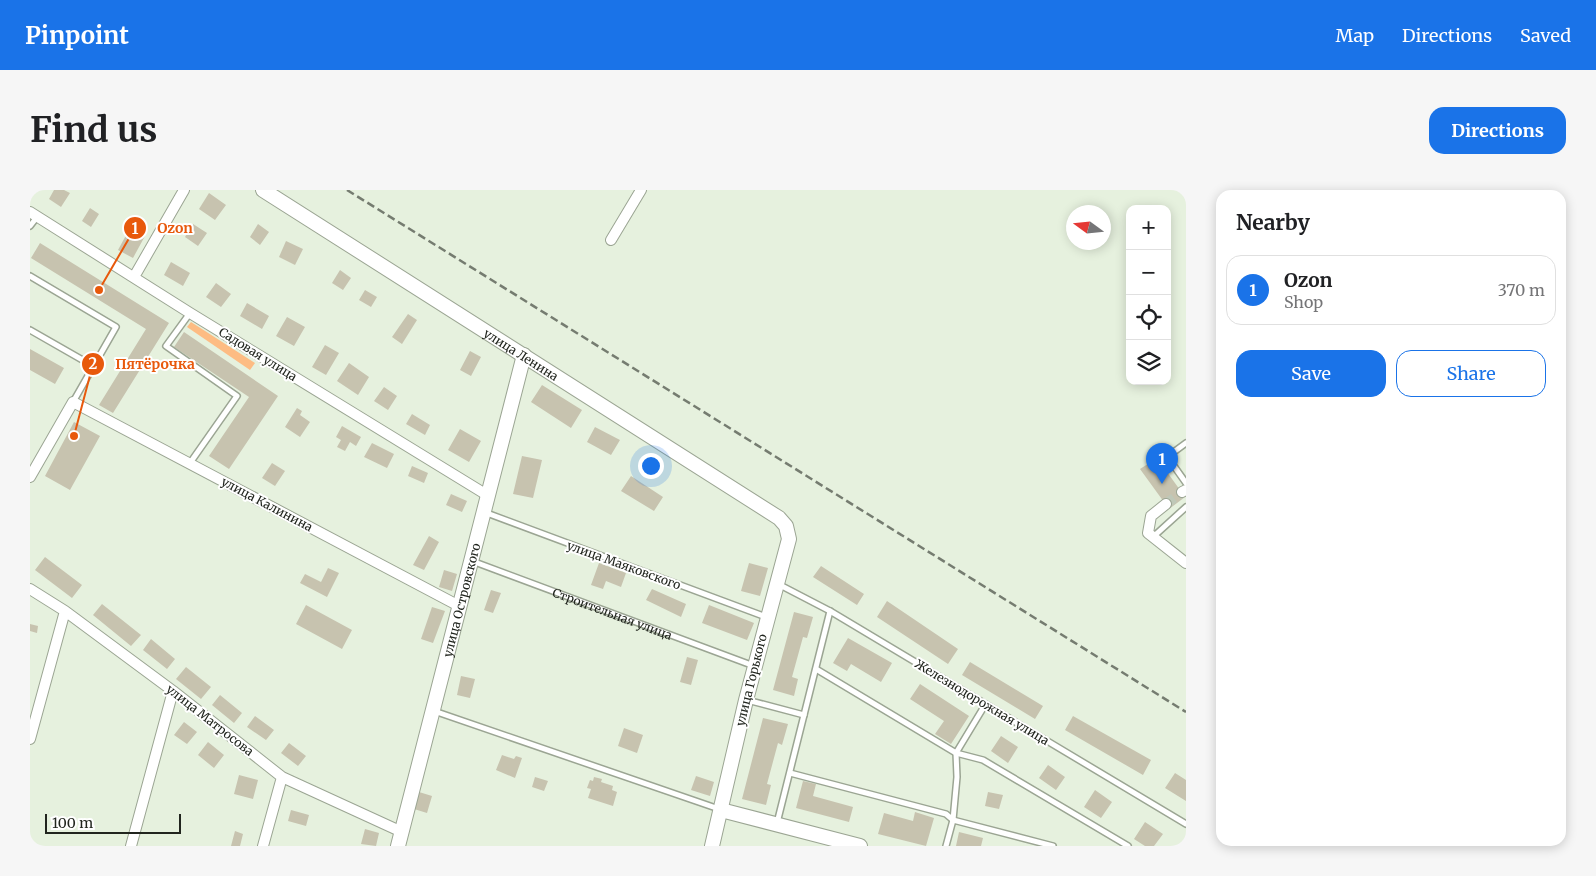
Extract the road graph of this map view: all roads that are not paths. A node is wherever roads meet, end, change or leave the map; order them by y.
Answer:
1 (184, 190) edge
2 (263, 190) edge
3 (642, 190) edge
4 (34, 214) edge
5 (30, 226) edge
6 (611, 240) dead end
7 (30, 276) edge
8 (134, 278) junction
9 (190, 313) junction
10 (30, 330) edge
11 (524, 355) junction
12 (94, 366) junction
13 (73, 402) junction
14 (1186, 443) edge
15 (190, 463) junction
16 (30, 477) edge
17 (1185, 488) edge
18 (487, 495) junction
19 (1166, 504) tunnel mouth
20 (1186, 507) edge
21 (483, 511) junction
22 (779, 518) joint
23 (1153, 538) junction
24 (471, 561) junction
25 (1186, 562) edge
26 (776, 583) junction
27 (30, 589) edge
28 (461, 607) junction
29 (65, 611) junction
30 (830, 611) junction
31 (767, 617) junction
32 (755, 666) junction
33 (816, 668) junction
34 (173, 691) junction
35 (746, 700) junction
36 (985, 704) junction
37 (434, 710) junction
38 (804, 715) junction
39 (30, 739) edge
40 (956, 753) junction
41 (790, 773) junction
42 (282, 777) junction
43 (721, 810) junction
44 (953, 820) junction
45 (777, 824) junction
46 (1186, 824) edge
47 (402, 832) junction
48 (132, 846) edge
49 (263, 846) edge
50 (398, 846) edge
51 (712, 846) edge
52 (860, 846) edge
53 (946, 846) edge
54 (1053, 846) edge
55 (1128, 846) edge

1 - 8 street
2 - 11 street, улица Ленина
3 - 6 street
4 - 5 lane
4 - 8 street, Садовая улица
7 - 12 lane
8 - 9 street, Садовая улица
9 - 15 lane
9 - 18 street, Садовая улица
10 - 12 lane
11 - 18 street, улица Островского
11 - 22 street, улица Ленина
12 - 13 lane
13 - 15 street, улица Калинина
13 - 16 street
14 - 17 lane
15 - 28 street, улица Калинина
18 - 21 street, улица Островского
19 - 23 street
20 - 23 lane
21 - 24 street, улица Островского
21 - 31 lane, улица Маяковского
22 - 26 street, улица Горького
23 - 25 street
24 - 28 street, улица Островского
24 - 32 lane, Строительная улица
26 - 30 lane, Железнодорожная улица
26 - 31 street, улица Горького
27 - 29 street, улица Матросова
28 - 37 street, улица Островского
29 - 34 street, улица Матросова
29 - 39 street
30 - 33 lane
30 - 36 lane, Железнодорожная улица
31 - 32 street, улица Горького
32 - 35 street, улица Горького
33 - 38 lane
33 - 40 lane
34 - 42 street, улица Матросова
34 - 48 street
35 - 38 lane
35 - 43 street, улица Горького
36 - 40 lane
36 - 46 lane, Железнодорожная улица
37 - 43 lane
37 - 47 street, улица Островского
38 - 41 lane
40 - 44 lane
40 - 55 lane
41 - 44 lane
41 - 45 lane
42 - 47 street, улица Матросова
42 - 49 street
43 - 45 street
43 - 51 street, улица Горького
44 - 53 lane
44 - 54 lane
45 - 52 street
47 - 50 street, улица Островского

